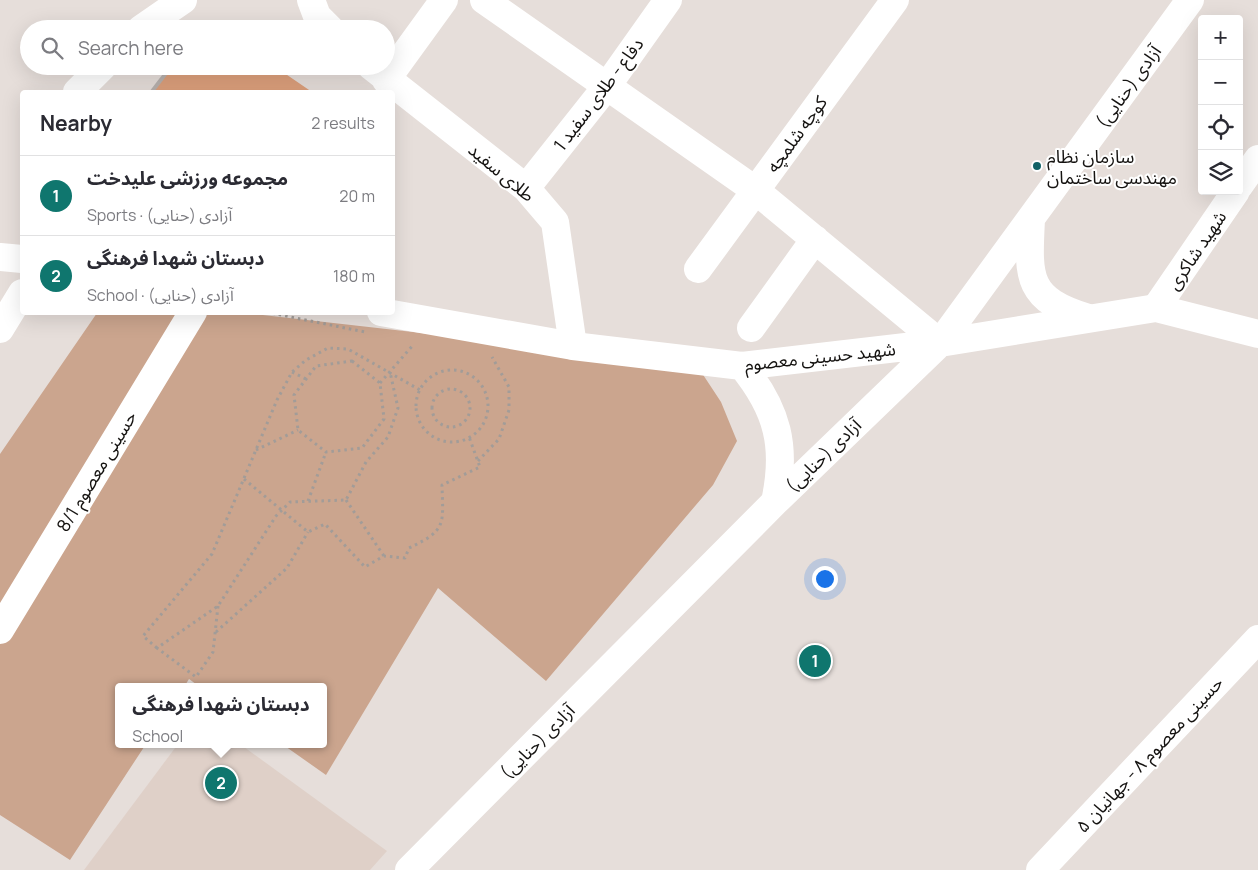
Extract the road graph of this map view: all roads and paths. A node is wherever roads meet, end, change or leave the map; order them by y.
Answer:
1 (183, 0) edge
2 (311, 0) edge
3 (444, 0) edge
4 (484, 0) edge
5 (668, 0) edge
6 (895, 0) edge
7 (1190, 0) edge
8 (154, 20) edge
9 (321, 20) edge
10 (395, 55) edge
11 (94, 75) edge
12 (382, 75) edge
13 (607, 86) junction
14 (79, 90) edge
15 (1258, 159) edge
16 (1243, 180) edge
17 (526, 188) junction
18 (755, 190) junction
19 (1233, 195) edge
20 (1031, 219) junction
21 (815, 239) junction
22 (0, 257) edge
23 (20, 259) edge
24 (698, 269) dead end
25 (20, 296) edge
26 (1156, 308) junction
27 (191, 315) edge
28 (395, 315) edge
29 (1090, 319) junction
30 (420, 320) junction
31 (751, 328) dead end
32 (0, 329) edge
33 (1258, 334) edge
34 (940, 343) junction
35 (573, 346) junction
36 (492, 357) dead end
37 (742, 366) junction
38 (292, 372) junction
39 (390, 372) junction
40 (306, 378) junction
41 (380, 383) junction
42 (420, 390) junction
43 (431, 404) joint
44 (298, 430) junction
45 (469, 437) junction
46 (256, 450) junction
47 (326, 452) junction
48 (478, 461) junction
49 (244, 479) junction
50 (346, 500) junction
51 (308, 501) junction
52 (775, 502) junction
53 (282, 510) junction
54 (308, 532) junction
55 (384, 556) junction
56 (218, 606) junction
57 (0, 630) edge
58 (215, 632) junction
59 (1258, 639) edge
60 (157, 648) junction
61 (409, 870) edge
62 (1040, 870) edge

1 - 8 street
2 - 9 street
3 - 10 street
4 - 13 street
5 - 13 street, دفاع - طلای سفید 1
6 - 18 street, کوچه شلمچه
7 - 20 street, آزادی (حنایی)
11 - 14 street
12 - 17 street, طلای سفید
13 - 17 street, دفاع - طلای سفید 1
13 - 18 street
15 - 16 street
17 - 35 street, طلای سفید
18 - 21 street
18 - 24 street, کوچه شلمچه
19 - 26 street, شهید شاکری
20 - 29 street
20 - 34 street, آزادی (حنایی)
21 - 31 street
21 - 34 street
22 - 23 street
25 - 32 street
26 - 29 street, شهید حسینی معصوم
26 - 33 street, شهید حسینی معصوم
27 - 57 street, حسینی معصوم 8/1
28 - 30 street, شهید حسینی معصوم
29 - 34 street, شهید حسینی معصوم
30 - 35 street, شهید حسینی معصوم
30 - 39 path
34 - 37 street, شهید حسینی معصوم
34 - 52 street, آزادی (حنایی)
35 - 37 street, شهید حسینی معصوم
36 - 48 path
37 - 52 street
38 - 39 path
38 - 40 path
38 - 46 path
39 - 41 path
39 - 42 path
39 - 50 path
40 - 41 path
40 - 44 path
41 - 47 path
42 - 45 path
42 - 45 path
43 - 43 path
44 - 46 path
44 - 47 path
45 - 48 path
46 - 49 path
47 - 51 path
48 - 55 path
49 - 53 path
49 - 60 path
50 - 51 path
50 - 55 path
51 - 53 path
52 - 61 street, آزادی (حنایی)
53 - 54 path
53 - 56 path
54 - 55 path
54 - 58 path
56 - 58 path
56 - 60 path
58 - 60 path
59 - 62 street, حسینی معصوم ۸ - جهانیان ۵

